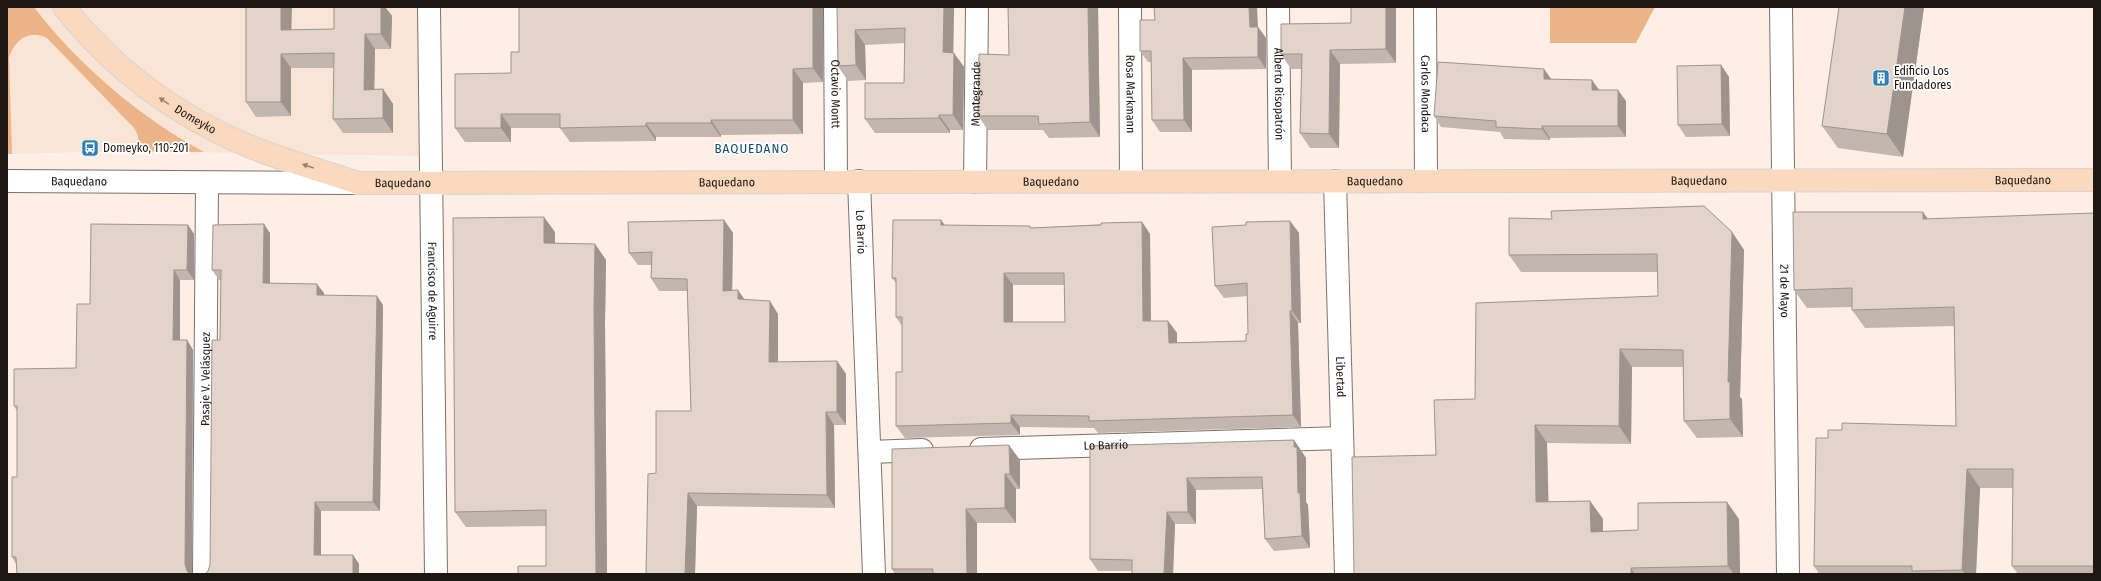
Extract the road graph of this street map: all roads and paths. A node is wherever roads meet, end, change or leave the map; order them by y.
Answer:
1 (64, 7) edge
2 (429, 7) edge
3 (835, 7) edge
4 (977, 7) edge
5 (1130, 7) edge
6 (1278, 7) edge
7 (1425, 7) edge
8 (1780, 7) edge
9 (1784, 180) junction
10 (2094, 180) edge
11 (7, 181) edge
12 (859, 181) junction
13 (1280, 181) junction
14 (1335, 181) junction
15 (1426, 181) junction
16 (432, 182) junction
17 (836, 182) junction
18 (975, 182) junction
19 (1131, 182) junction
20 (207, 183) junction
21 (358, 183) junction
22 (1342, 438) junction
23 (964, 449) edge
24 (941, 450) edge
25 (870, 452) junction
26 (204, 574) edge
27 (436, 574) edge
28 (874, 574) edge
29 (1346, 574) edge
30 (1788, 574) edge

21 -> 1 main road, Domeyko
2 - 16 street, Francisco de Aguirre
3 - 17 street, Octavio Montt
4 - 18 street, Montegrande
5 - 19 street, Rosa Markmann
6 - 13 street, Alberto Risopatrón
7 - 15 street, Carlos Mondaca
8 - 9 street, 21 de Mayo
9 - 10 main road, Baquedano
9 - 15 main road, Baquedano
9 - 30 street, 21 de Mayo
11 - 20 street, Baquedano
12 - 17 main road, Baquedano
12 - 18 main road, Baquedano
12 - 25 street, Lo Barrio
13 - 14 main road, Baquedano
13 - 19 main road, Baquedano
14 - 15 main road, Baquedano
14 - 22 street, Libertad
16 - 17 main road, Baquedano
16 - 21 main road, Baquedano
16 - 27 street, Francisco de Aguirre
18 - 19 main road, Baquedano
20 - 21 street, Baquedano
20 - 26 street, Pasaje V. Velásquez
22 - 23 street, Lo Barrio
22 - 29 street, Libertad
24 - 25 street
25 - 28 street, Lo Barrio

